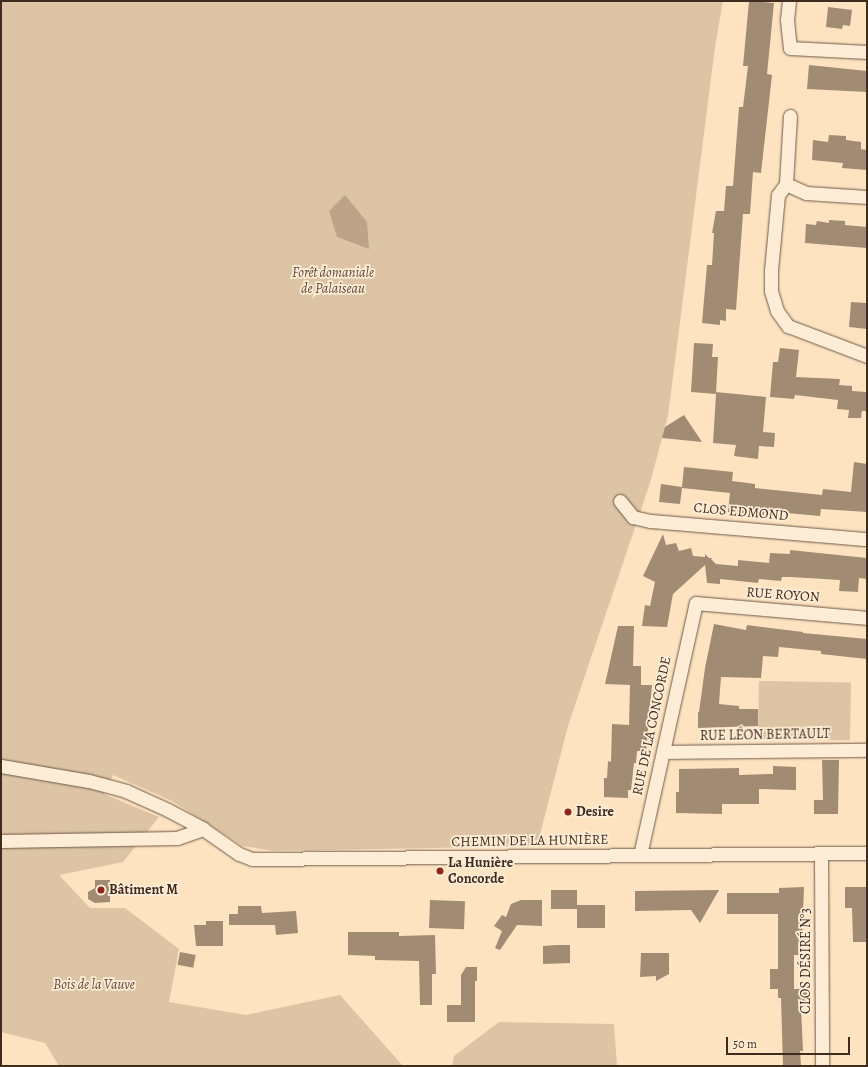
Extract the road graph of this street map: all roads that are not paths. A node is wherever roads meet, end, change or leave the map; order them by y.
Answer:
1 (789, 1) edge
2 (867, 52) edge
3 (790, 116) dead end
4 (786, 184) junction
5 (867, 197) edge
6 (867, 356) edge
7 (620, 501) dead end
8 (867, 539) edge
9 (696, 603) joint
10 (867, 618) edge
11 (867, 750) edge
12 (663, 752) junction
13 (1, 766) edge
14 (203, 829) junction
15 (1, 841) edge
16 (867, 853) edge
17 (640, 855) junction
18 (821, 855) junction
19 (822, 1066) edge

1 - 2 street
3 - 4 street
4 - 5 street
4 - 6 street
7 - 8 street, CLOS EDMOND
9 - 10 street, RUE ROYON
9 - 12 street, RUE DE LA CONCORDE
11 - 12 street, RUE LÉON BERTAULT
12 - 17 street, RUE DE LA CONCORDE
13 - 14 street, CHEMIN DE LA HUNIÈRE
14 - 15 street
14 - 17 street, CHEMIN DE LA HUNIÈRE
16 - 18 street, CHEMIN DE LA HUNIÈRE
17 - 18 street, CHEMIN DE LA HUNIÈRE
18 - 19 street, CLOS DÉSIRÉ N°3

